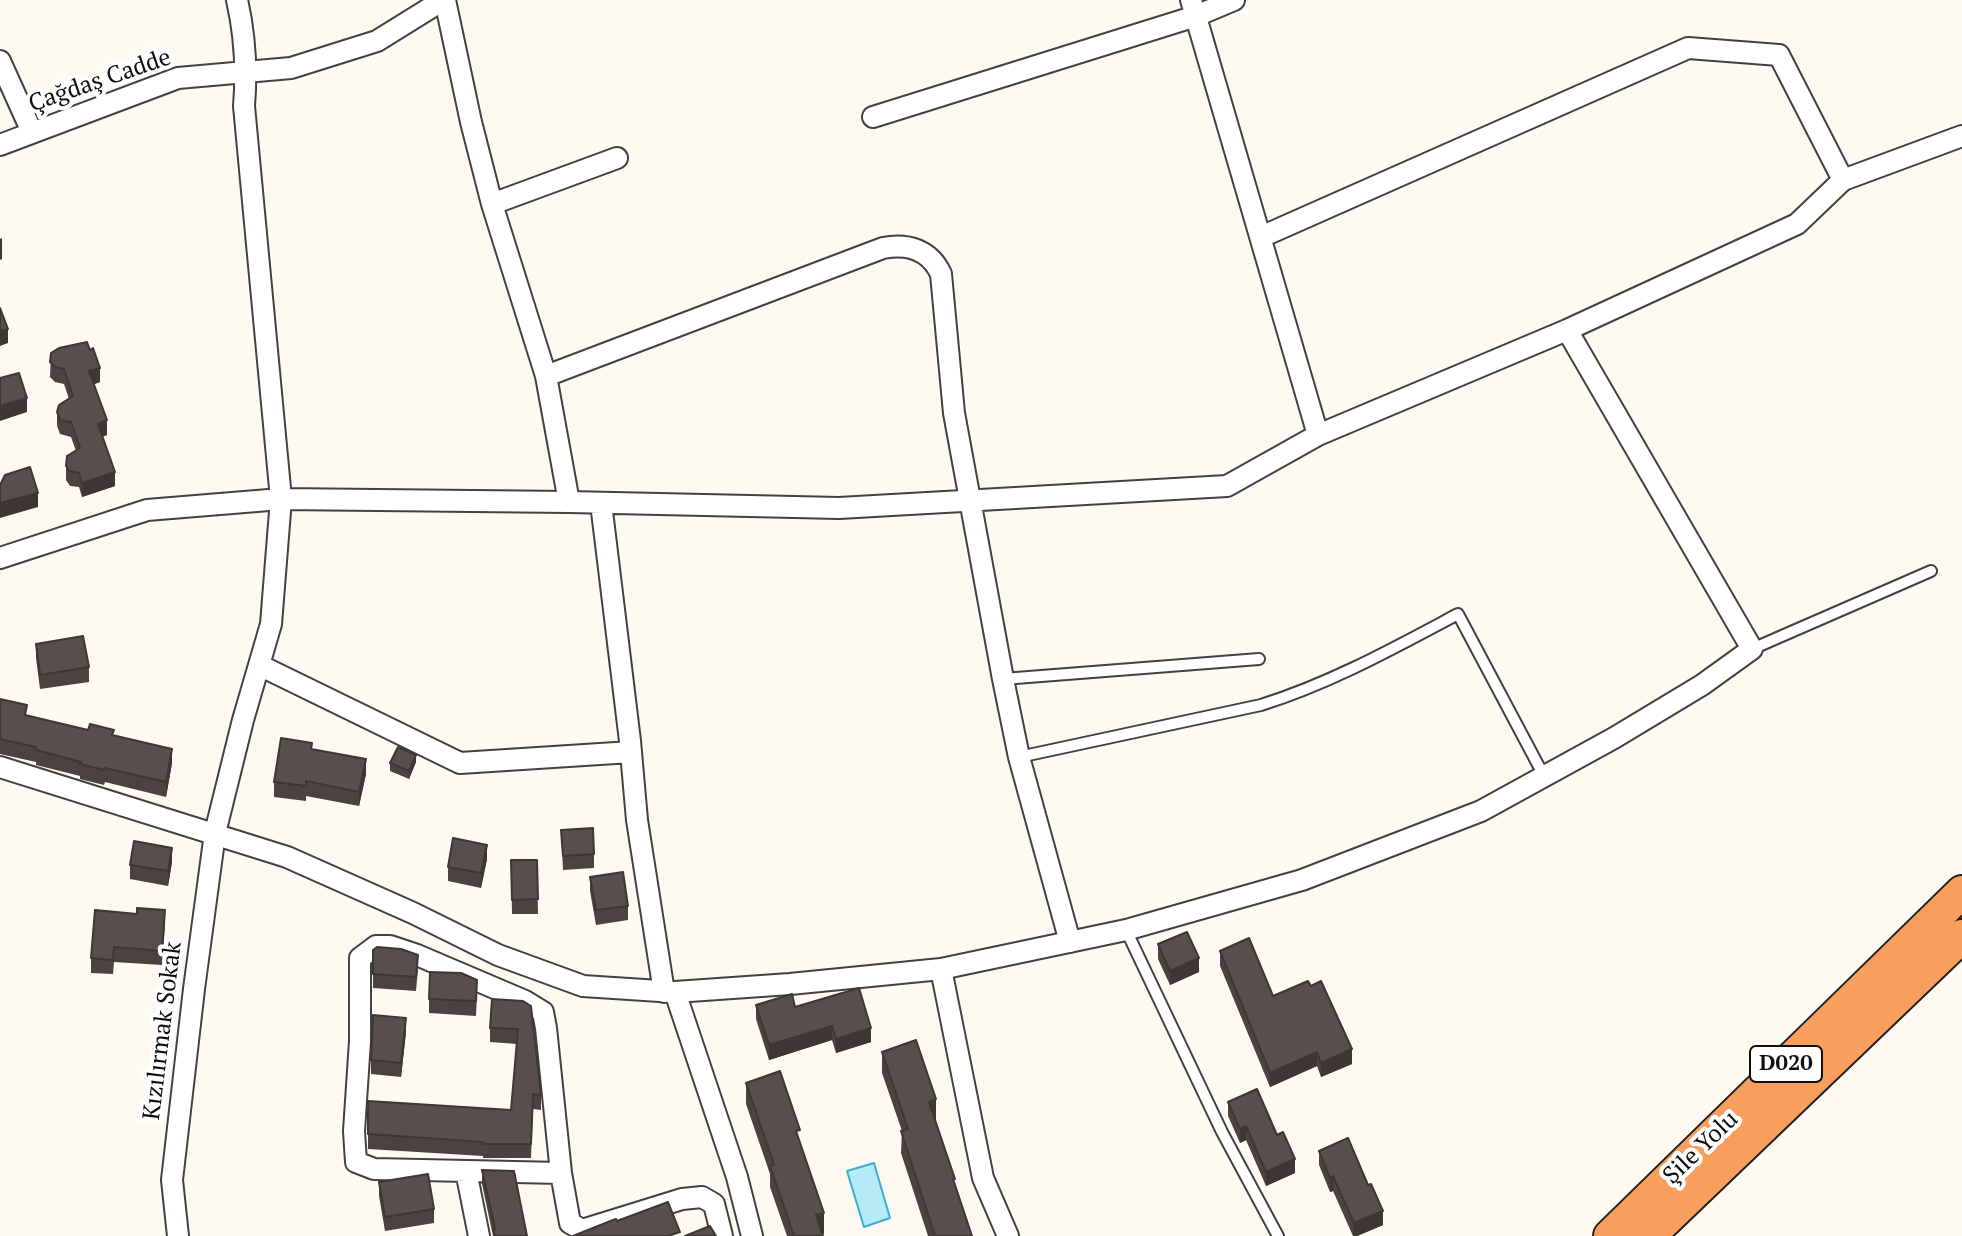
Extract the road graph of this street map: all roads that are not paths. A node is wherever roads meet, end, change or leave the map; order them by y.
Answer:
1 (237, 0) edge
2 (444, 0) edge
3 (1234, 0) edge
4 (1194, 8) edge
5 (0, 61) edge
6 (247, 71) junction
7 (873, 117) dead end
8 (32, 132) junction
9 (1962, 136) edge
10 (0, 145) edge
11 (617, 158) dead end
12 (1843, 180) junction
13 (492, 204) junction
14 (1261, 237) junction
15 (1567, 330) junction
16 (546, 376) junction
17 (1318, 435) junction
18 (281, 499) junction
19 (970, 501) junction
20 (569, 502) junction
21 (601, 503) junction
22 (0, 558) edge
23 (1931, 571) dead end
24 (1752, 649) junction
25 (1259, 659) dead end
26 (259, 665) junction
27 (1003, 679) junction
28 (631, 752) junction
29 (1019, 757) junction
30 (0, 767) edge
31 (1544, 776) junction
32 (215, 833) junction
33 (1962, 892) edge
34 (1126, 930) junction
35 (1962, 936) edge
36 (1070, 942) junction
37 (941, 969) junction
38 (669, 992) junction
39 (466, 1171) junction
40 (561, 1173) junction
41 (178, 1236) edge
42 (479, 1236) edge
43 (722, 1236) edge
44 (752, 1236) edge
45 (1008, 1236) edge
46 (1278, 1236) edge
47 (1610, 1236) edge
48 (1649, 1236) edge

1 - 6 street, Kızılırmak Sokak
2 - 6 street, Çağdaş Cadde
2 - 13 street
3 - 4 street
4 - 7 street
4 - 14 street
5 - 8 street
6 - 8 street, Çağdaş Cadde
6 - 18 street, Kızılırmak Sokak
8 - 10 street, Çağdaş Cadde
9 - 12 street
11 - 13 street
12 - 14 street
12 - 15 street
13 - 16 street
14 - 17 street
15 - 17 street
15 - 24 street
16 - 19 street
16 - 20 street
17 - 19 street
18 - 20 street
18 - 22 street
18 - 26 street, Kızılırmak Sokak
19 - 21 street
19 - 27 street
20 - 21 street
21 - 28 street
23 - 24 lane
24 - 31 street
25 - 27 lane
26 - 28 street
26 - 32 street, Kızılırmak Sokak
27 - 29 street
28 - 38 street
29 - 31 lane
29 - 36 street
30 - 32 street
31 - 34 street
32 - 38 street
32 - 41 street, Kızılırmak Sokak
33 - 47 highway, Şile Yolu / D020
34 - 36 street
34 - 46 lane
35 - 48 highway, Şile Yolu / D020
36 - 37 street
37 - 38 street
37 - 45 street
38 - 44 street
39 - 40 street
39 - 40 street
39 - 42 street
40 - 43 street

